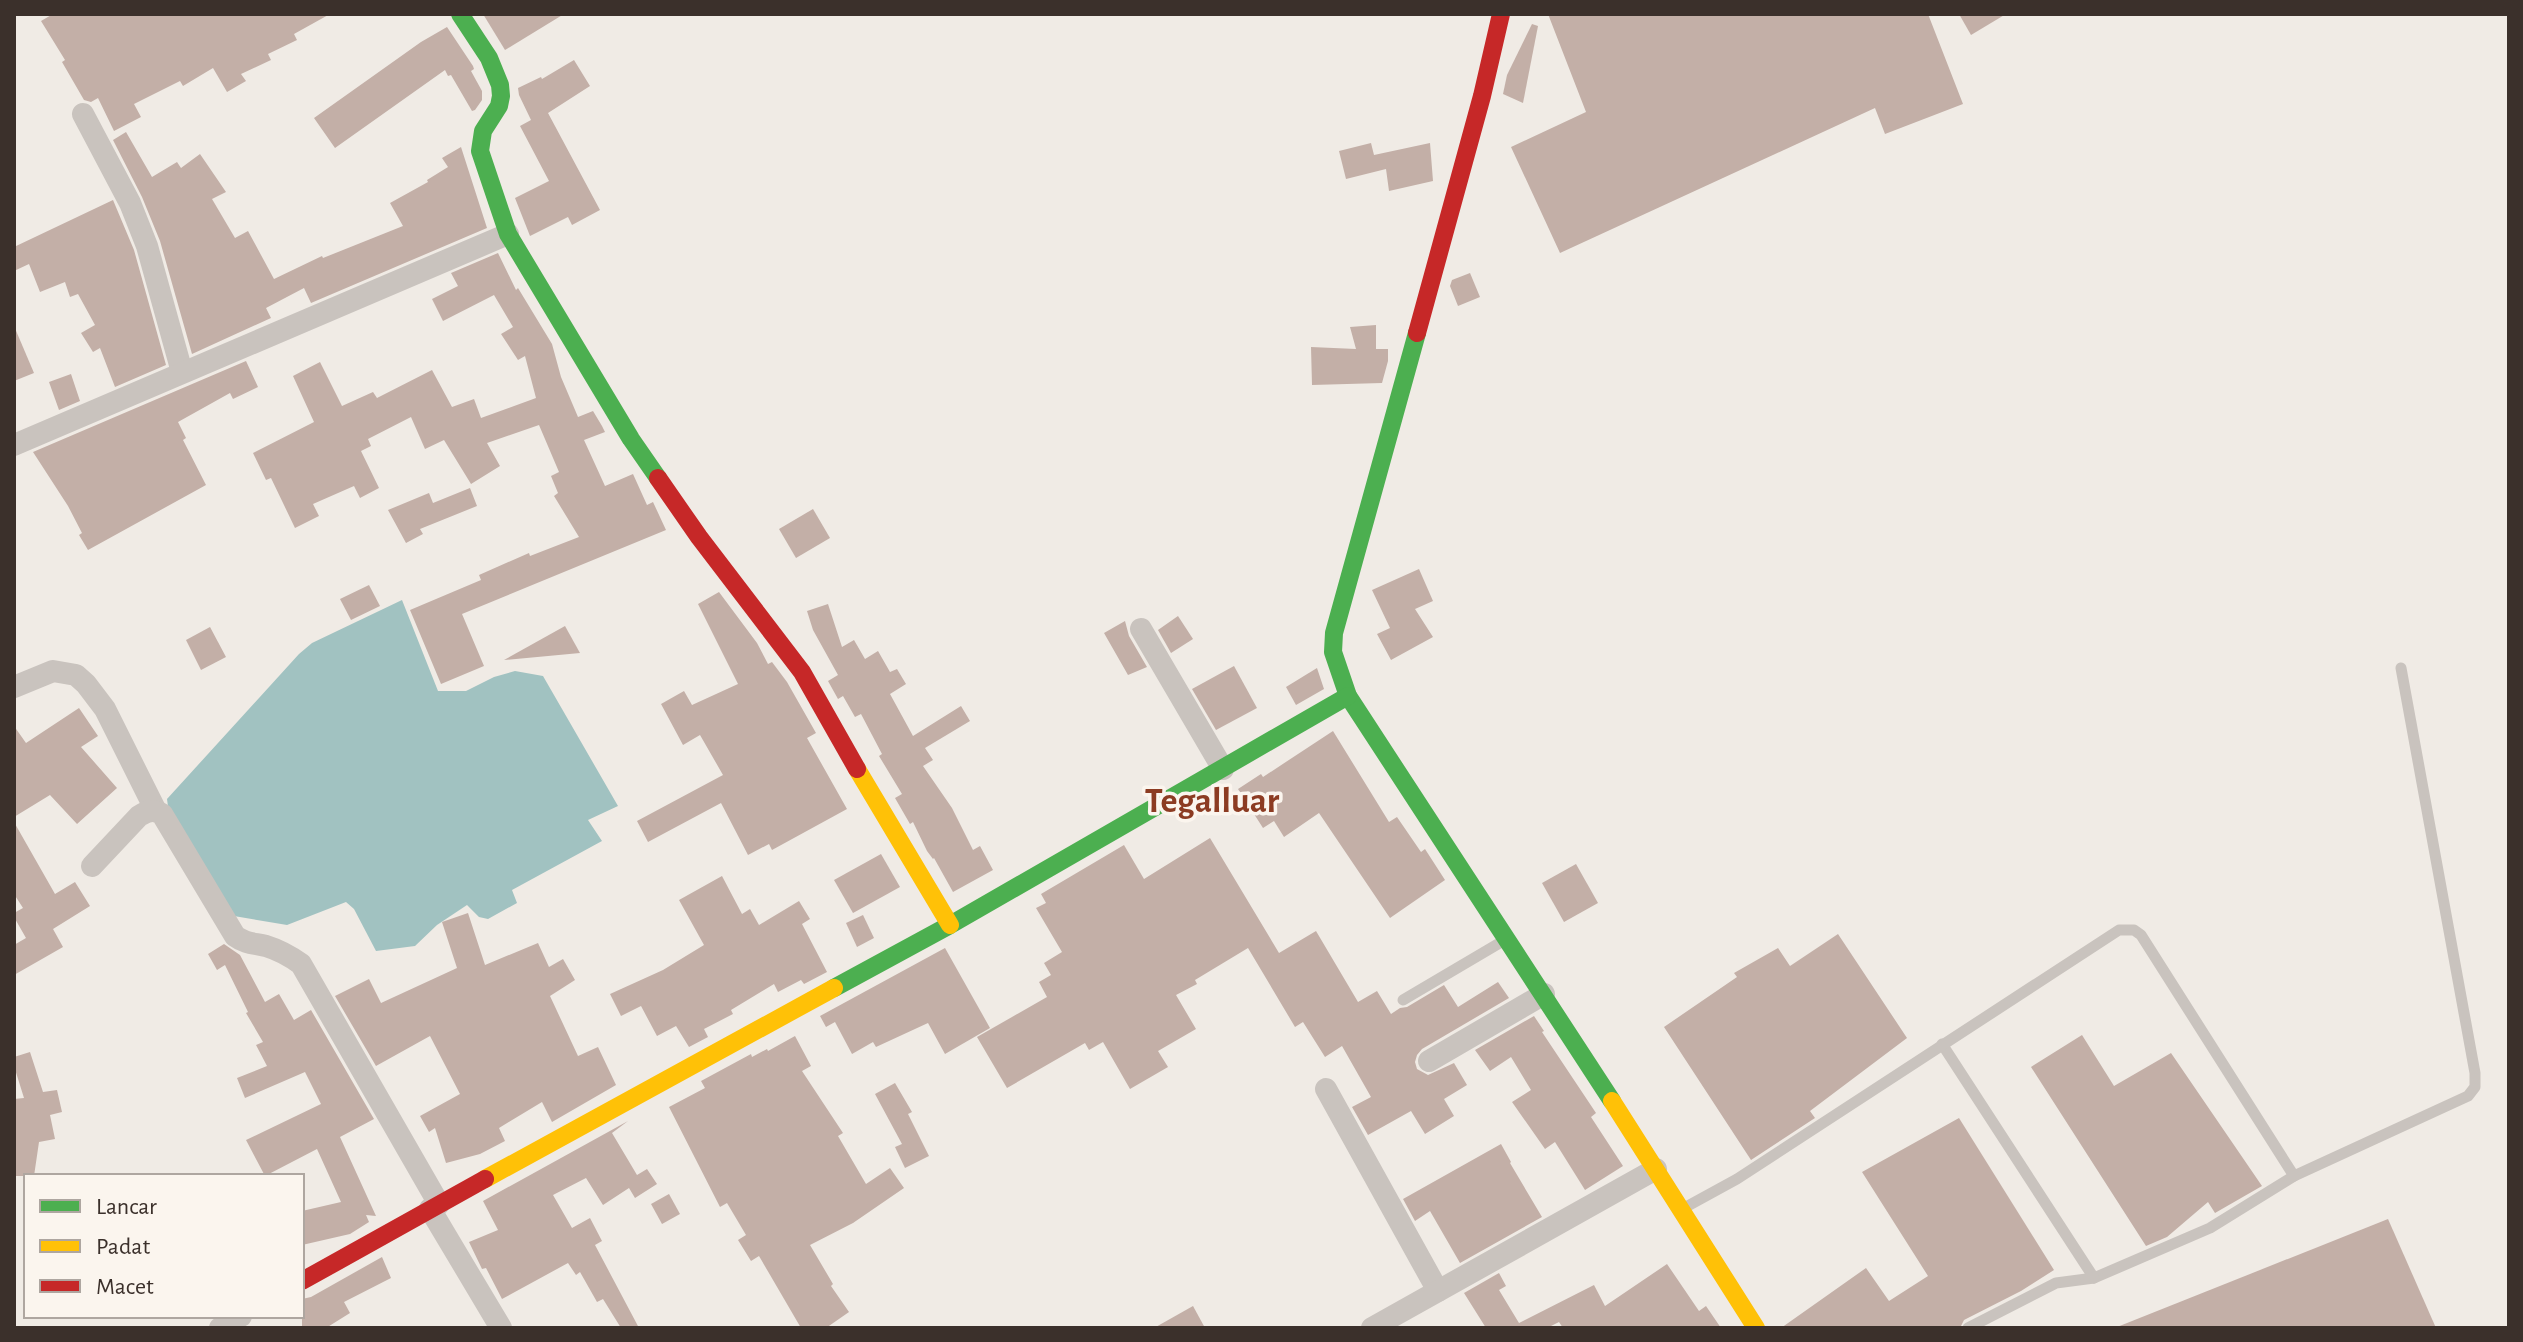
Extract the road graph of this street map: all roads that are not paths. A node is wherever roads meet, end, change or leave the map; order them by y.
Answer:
1 (460, 14) edge
2 (1501, 14) edge
3 (83, 114) dead end
4 (508, 234) junction
5 (182, 372) junction
6 (14, 445) edge
7 (1141, 629) dead end
8 (2401, 668) dead end
9 (14, 687) edge
10 (1348, 696) junction
11 (1223, 769) junction
12 (156, 811) junction
13 (92, 866) dead end
14 (950, 925) junction
15 (1507, 939) junction
16 (1544, 994) junction
17 (1403, 1000) dead end
18 (1942, 1044) junction
19 (1429, 1061) dead end
20 (1326, 1089) dead end
21 (1656, 1169) junction
22 (2294, 1176) junction
23 (435, 1206) junction
24 (1681, 1210) junction
25 (2094, 1278) junction
26 (304, 1280) edge
27 (1438, 1291) junction
28 (238, 1318) edge
29 (220, 1328) edge
30 (501, 1328) edge
31 (1372, 1328) edge
32 (1756, 1328) edge
33 (1968, 1328) edge

1 - 4 street
2 - 10 street
3 - 5 street
4 - 5 street
4 - 14 street
5 - 6 street
7 - 11 street
8 - 22 lane
9 - 12 street
10 - 11 street
10 - 15 street
11 - 14 street
12 - 13 street
12 - 23 street
14 - 23 street
15 - 16 street
15 - 17 lane
16 - 19 street
16 - 21 street
18 - 22 lane
18 - 24 lane
18 - 25 lane
20 - 27 street
21 - 24 street
21 - 27 street
22 - 25 lane
23 - 26 street
23 - 30 street
24 - 32 street
25 - 33 lane
27 - 31 street
28 - 29 street

